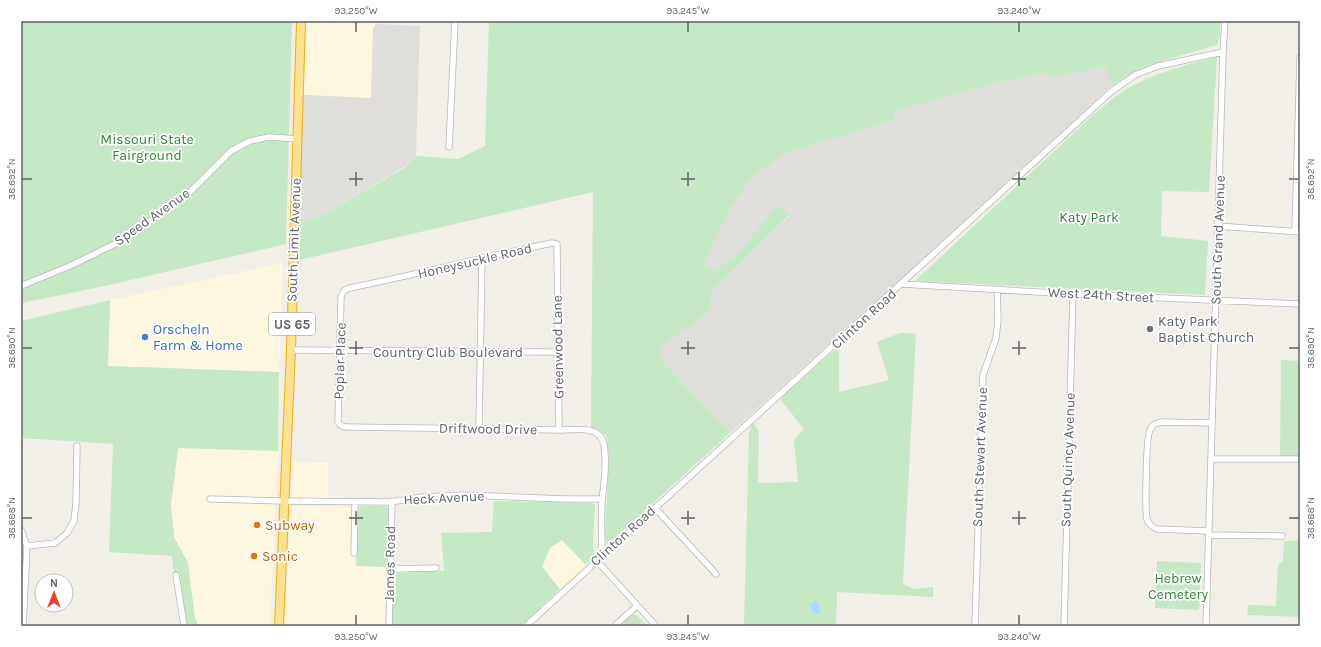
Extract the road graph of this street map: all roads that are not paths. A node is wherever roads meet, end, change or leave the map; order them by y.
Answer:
1 (301, 21) edge
2 (455, 21) edge
3 (1225, 21) edge
4 (1223, 52) junction
5 (1300, 58) edge
6 (298, 139) junction
7 (449, 147) dead end
8 (1218, 226) junction
9 (1298, 231) edge
10 (482, 258) junction
11 (557, 264) joint
12 (374, 283) joint
13 (902, 284) junction
14 (21, 286) edge
15 (997, 289) junction
16 (1073, 294) junction
17 (1216, 300) junction
18 (1300, 304) edge
19 (291, 350) junction
20 (340, 351) junction
21 (480, 352) junction
22 (558, 352) junction
23 (1212, 423) junction
24 (378, 428) joint
25 (479, 429) junction
26 (559, 430) junction
27 (77, 446) dead end
28 (1211, 459) junction
29 (1300, 459) edge
30 (210, 499) dead end
31 (602, 499) junction
32 (284, 501) junction
33 (355, 502) junction
34 (392, 502) junction
35 (655, 508) junction
36 (21, 530) edge
37 (1209, 533) junction
38 (1282, 536) dead end
39 (26, 546) junction
40 (354, 553) dead end
41 (602, 556) junction
42 (597, 561) junction
43 (436, 568) dead end
44 (390, 569) junction
45 (716, 574) dead end
46 (176, 575) dead end
47 (637, 606) junction
48 (23, 626) edge
49 (184, 626) edge
50 (279, 626) edge
51 (389, 626) edge
52 (526, 626) edge
53 (614, 626) edge
54 (656, 626) edge
55 (975, 626) edge
56 (1064, 626) edge
57 (1206, 626) edge

1 - 6 highway, South Limit Avenue / US 65
2 - 7 street
3 - 4 street, South Grand Avenue
4 - 8 street, South Grand Avenue
4 - 13 street, Clinton Road
5 - 9 street
6 - 14 street, Speed Avenue
6 - 19 highway, South Limit Avenue / US 65
8 - 9 street
8 - 17 street, South Grand Avenue
10 - 11 street, Honeysuckle Road
10 - 12 street, Honeysuckle Road
10 - 21 street
11 - 22 street, Greenwood Lane
12 - 20 street, Poplar Place
13 - 15 street, West 24th Street
13 - 35 street, Clinton Road
15 - 16 street, West 24th Street
15 - 55 street, South Stewart Avenue
16 - 17 street, West 24th Street
16 - 56 street, South Quincy Avenue
17 - 18 street, West 24th Street
17 - 23 street, South Grand Avenue
19 - 20 street, Country Club Boulevard
19 - 32 highway, South Limit Avenue / US 65
20 - 21 street, Country Club Boulevard
20 - 24 street, Poplar Place
21 - 22 street, Country Club Boulevard
21 - 25 street
22 - 26 street, Greenwood Lane
23 - 28 street, South Grand Avenue
23 - 37 street
24 - 25 street, Driftwood Drive
25 - 26 street, Driftwood Drive
26 - 31 street, Driftwood Drive
27 - 39 street
28 - 29 street
28 - 37 street, South Grand Avenue
30 - 32 street, Heck Avenue
31 - 34 street, Heck Avenue
31 - 41 street
32 - 33 street, Heck Avenue
32 - 50 highway, South Limit Avenue / US 65
33 - 34 street, Heck Avenue
33 - 40 street
34 - 44 street, James Road
35 - 41 street, Clinton Road
35 - 45 street
36 - 39 street
37 - 38 street
37 - 57 street, South Grand Avenue
39 - 48 street
41 - 42 street, Clinton Road
42 - 47 street
42 - 52 street, Clinton Road
43 - 44 street
44 - 51 street, James Road
46 - 49 street
47 - 53 street
47 - 54 street

